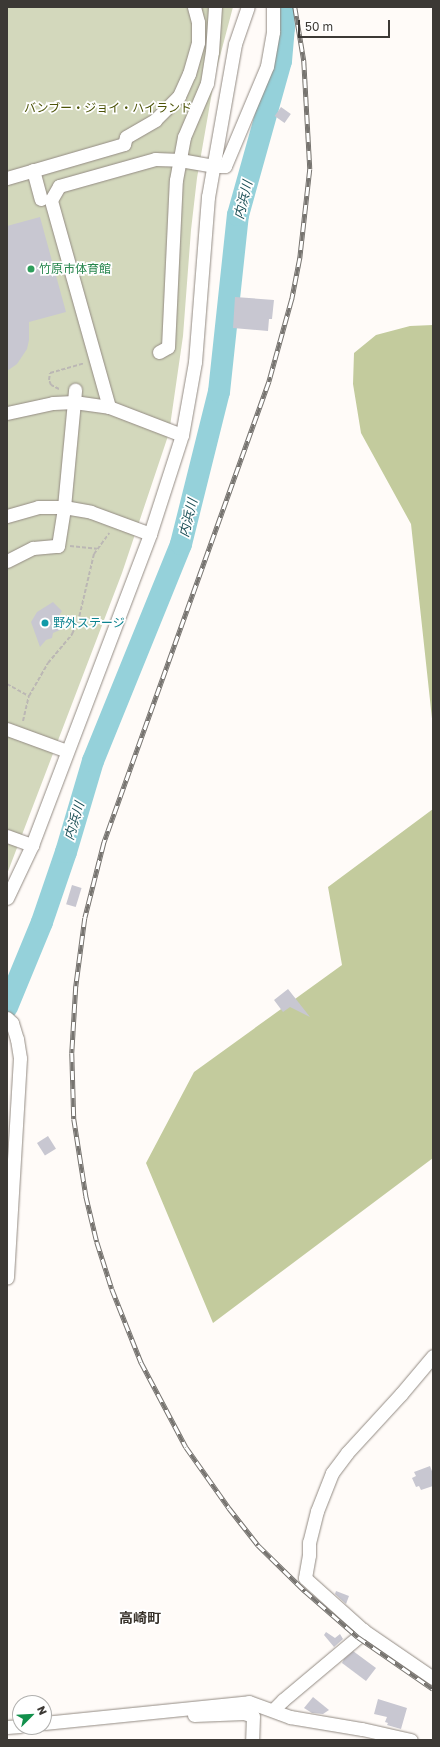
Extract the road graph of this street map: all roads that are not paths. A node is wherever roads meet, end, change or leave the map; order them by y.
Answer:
1 (194, 7) edge
2 (215, 7) edge
3 (248, 7) edge
4 (273, 7) edge
5 (180, 160) junction
6 (213, 166) junction
7 (33, 170) junction
8 (7, 178) edge
9 (41, 199) dead end
10 (159, 352) dead end
11 (74, 396) junction
12 (109, 407) junction
13 (7, 412) edge
14 (182, 435) junction
15 (64, 507) junction
16 (7, 516) edge
17 (150, 534) junction
18 (7, 561) edge
19 (7, 729) edge
20 (67, 751) junction
21 (8, 838) edge
22 (32, 845) junction
23 (7, 898) edge
24 (9, 1024) edge
25 (7, 1278) edge
26 (433, 1356) edge
27 (364, 1630) junction
28 (433, 1678) edge
29 (273, 1710) junction
30 (143, 1712) junction
31 (52, 1722) edge
32 (252, 1740) edge
33 (411, 1740) edge

1 - 7 street
2 - 5 street
3 - 6 street
4 - 6 street
5 - 6 street
5 - 10 street
5 - 12 street
6 - 14 street
7 - 8 street
7 - 9 street
11 - 12 street
11 - 13 street
11 - 15 street
12 - 14 street
14 - 17 street
15 - 16 street
15 - 17 street
15 - 18 street
17 - 20 street
19 - 20 street
20 - 22 street
21 - 22 street
22 - 23 street
24 - 25 street
26 - 27 street
27 - 28 street
27 - 29 street
29 - 30 street
29 - 33 street
30 - 31 street
30 - 32 street

